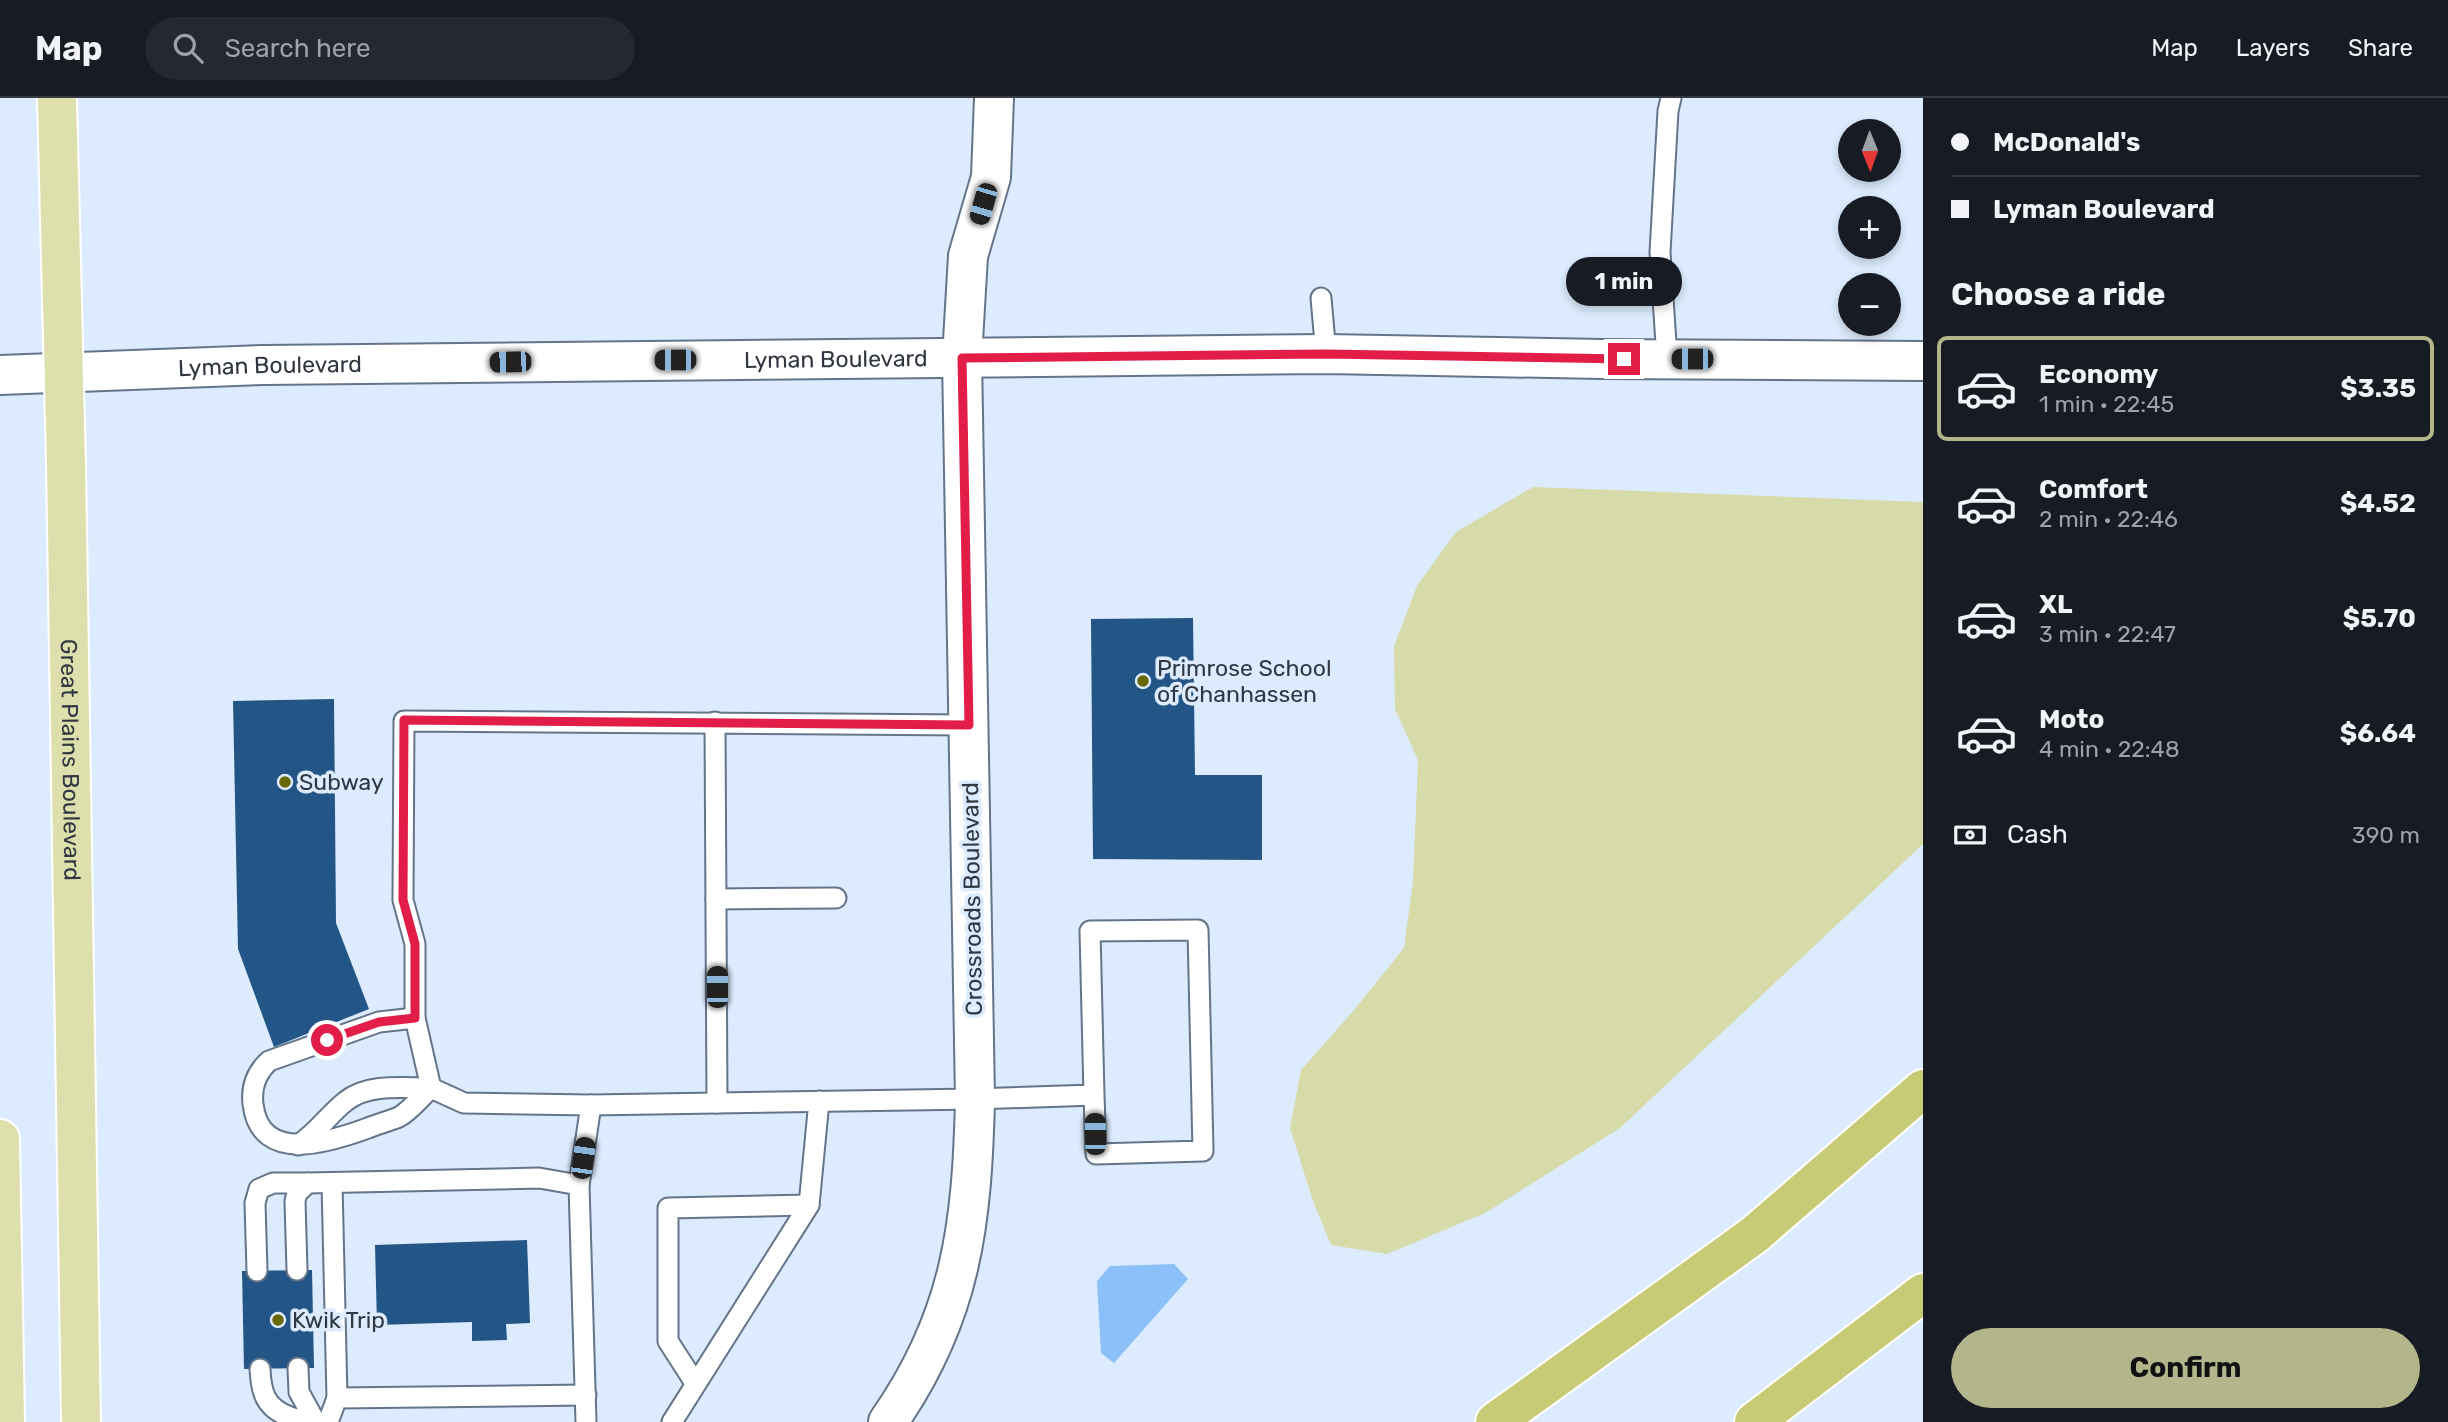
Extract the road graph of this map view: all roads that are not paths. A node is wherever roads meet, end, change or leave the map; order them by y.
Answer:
1 (57, 98) edge
2 (994, 98) edge
3 (1671, 98) edge
4 (1321, 298) dead end
5 (1326, 354) junction
6 (962, 358) junction
7 (1667, 359) junction
8 (1923, 361) edge
9 (63, 372) junction
10 (0, 375) edge
11 (715, 722) junction
12 (969, 725) junction
13 (836, 898) dead end
14 (716, 899) junction
15 (415, 1018) junction
16 (431, 1088) junction
17 (1923, 1089) edge
18 (1094, 1095) junction
19 (975, 1099) junction
20 (819, 1101) junction
21 (718, 1103) junction
22 (591, 1105) junction
23 (0, 1139) edge
24 (298, 1145) junction
25 (308, 1183) junction
26 (332, 1183) junction
27 (579, 1185) junction
28 (809, 1205) junction
29 (297, 1270) dead end
30 (257, 1271) dead end
31 (1923, 1293) edge
32 (298, 1368) dead end
33 (260, 1369) dead end
34 (695, 1383) junction
35 (586, 1395) junction
36 (337, 1398) junction
37 (5, 1422) edge
38 (81, 1422) edge
39 (320, 1422) edge
40 (586, 1422) edge
41 (672, 1422) edge
42 (888, 1422) edge
43 (1494, 1422) edge
44 (1754, 1422) edge

1 - 9 main road, Great Plains Boulevard
2 - 6 main road, Crossroads Boulevard
3 - 7 lane
4 - 5 lane
5 - 6 main road, Lyman Boulevard
5 - 7 main road, Lyman Boulevard
6 - 9 main road, Lyman Boulevard
6 - 12 main road, Crossroads Boulevard
7 - 8 main road, Lyman Boulevard
9 - 10 main road, Lyman Boulevard
9 - 38 main road, Great Plains Boulevard
11 - 12 lane
11 - 14 lane
11 - 15 lane
12 - 19 main road, Crossroads Boulevard
13 - 14 lane
14 - 21 lane
15 - 16 lane
15 - 24 lane
16 - 22 lane
16 - 24 lane
16 - 24 lane
17 - 43 highway
18 - 18 lane
18 - 19 lane
19 - 20 lane
19 - 42 main road, Crossroads Boulevard
20 - 21 lane
20 - 28 lane
21 - 22 lane
22 - 27 lane
23 - 37 main road
25 - 26 lane
25 - 29 lane
25 - 30 lane
26 - 27 lane
26 - 36 lane
27 - 35 lane
28 - 34 lane
28 - 34 lane
31 - 44 highway
32 - 39 lane
33 - 39 lane
34 - 41 lane
35 - 36 lane
35 - 40 lane
36 - 39 lane

